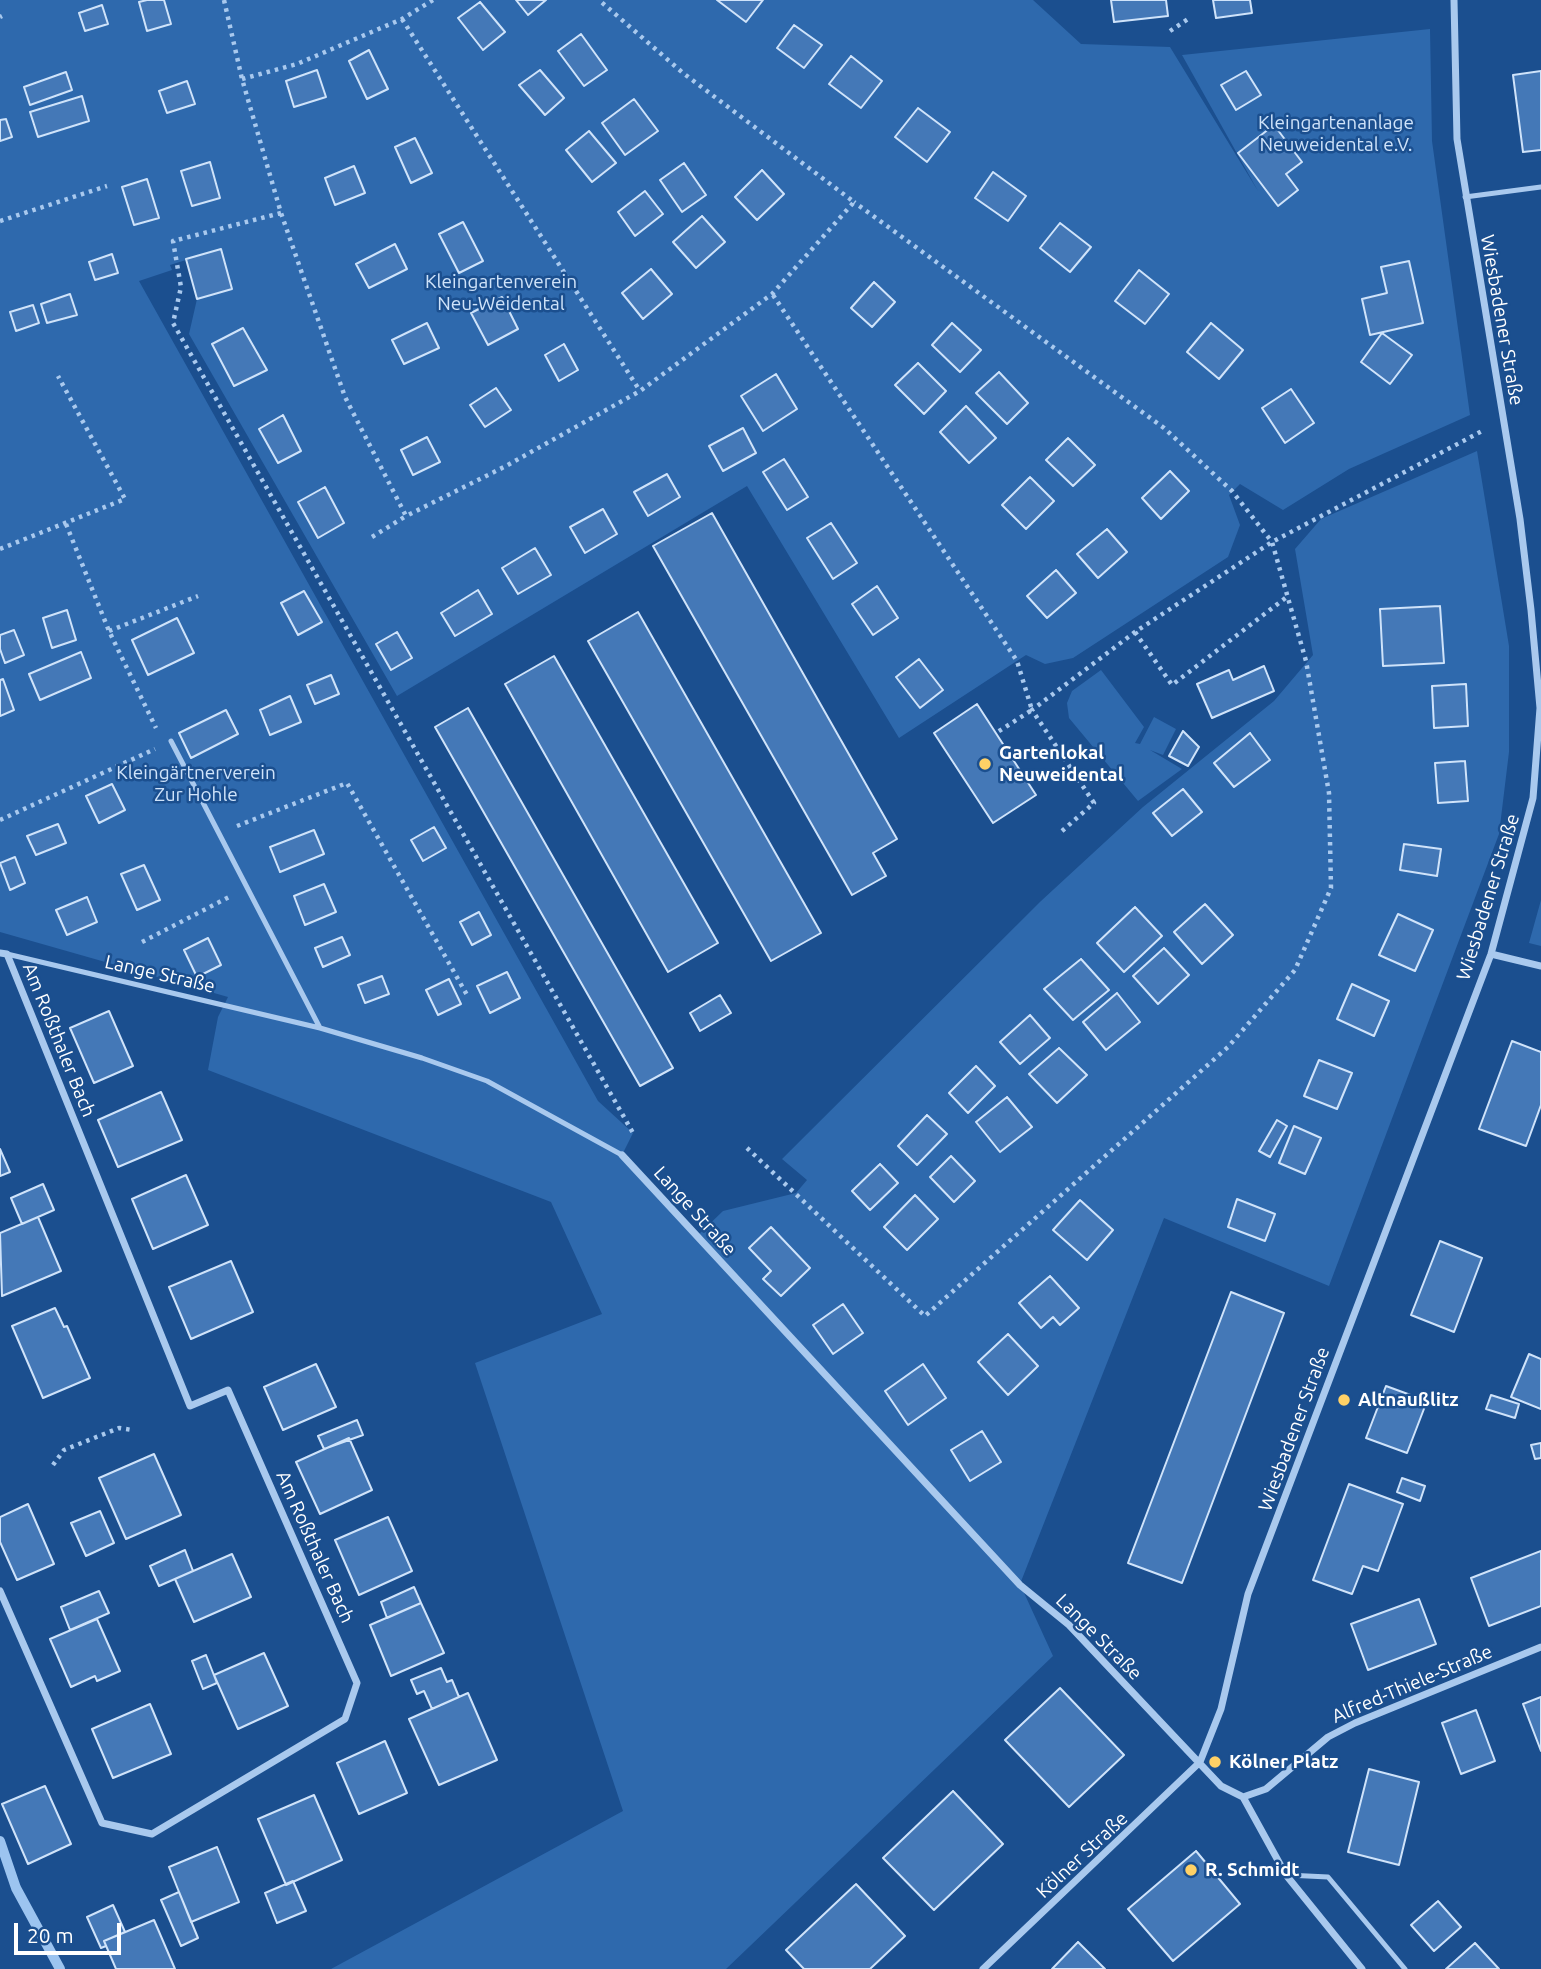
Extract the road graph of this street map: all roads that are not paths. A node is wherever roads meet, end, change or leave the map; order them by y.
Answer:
1 (1454, 0) edge
2 (1541, 187) edge
3 (1465, 197) junction
4 (171, 741) road end
5 (3, 953) edge
6 (1491, 954) junction
7 (1541, 966) edge
8 (320, 1028) junction
9 (622, 1155) joint
10 (0, 1591) edge
11 (1541, 1647) edge
12 (1200, 1762) junction
13 (1243, 1797) junction
14 (1286, 1875) junction
15 (983, 1969) edge
16 (1362, 1969) edge
17 (1405, 1969) edge

1 - 3 street, Wiesbadener Straße
2 - 3 lane
3 - 6 street, Wiesbadener Straße
4 - 8 lane
5 - 8 lane, Lange Straße
5 - 10 street, Am Roßthaler Bach
6 - 7 street
6 - 12 street, Wiesbadener Straße
8 - 9 lane, Lange Straße
9 - 12 street, Lange Straße
11 - 13 street, Alfred-Thiele-Straße
12 - 13 street
12 - 15 street, Kölner Straße
13 - 14 street
14 - 16 street
14 - 17 lane

